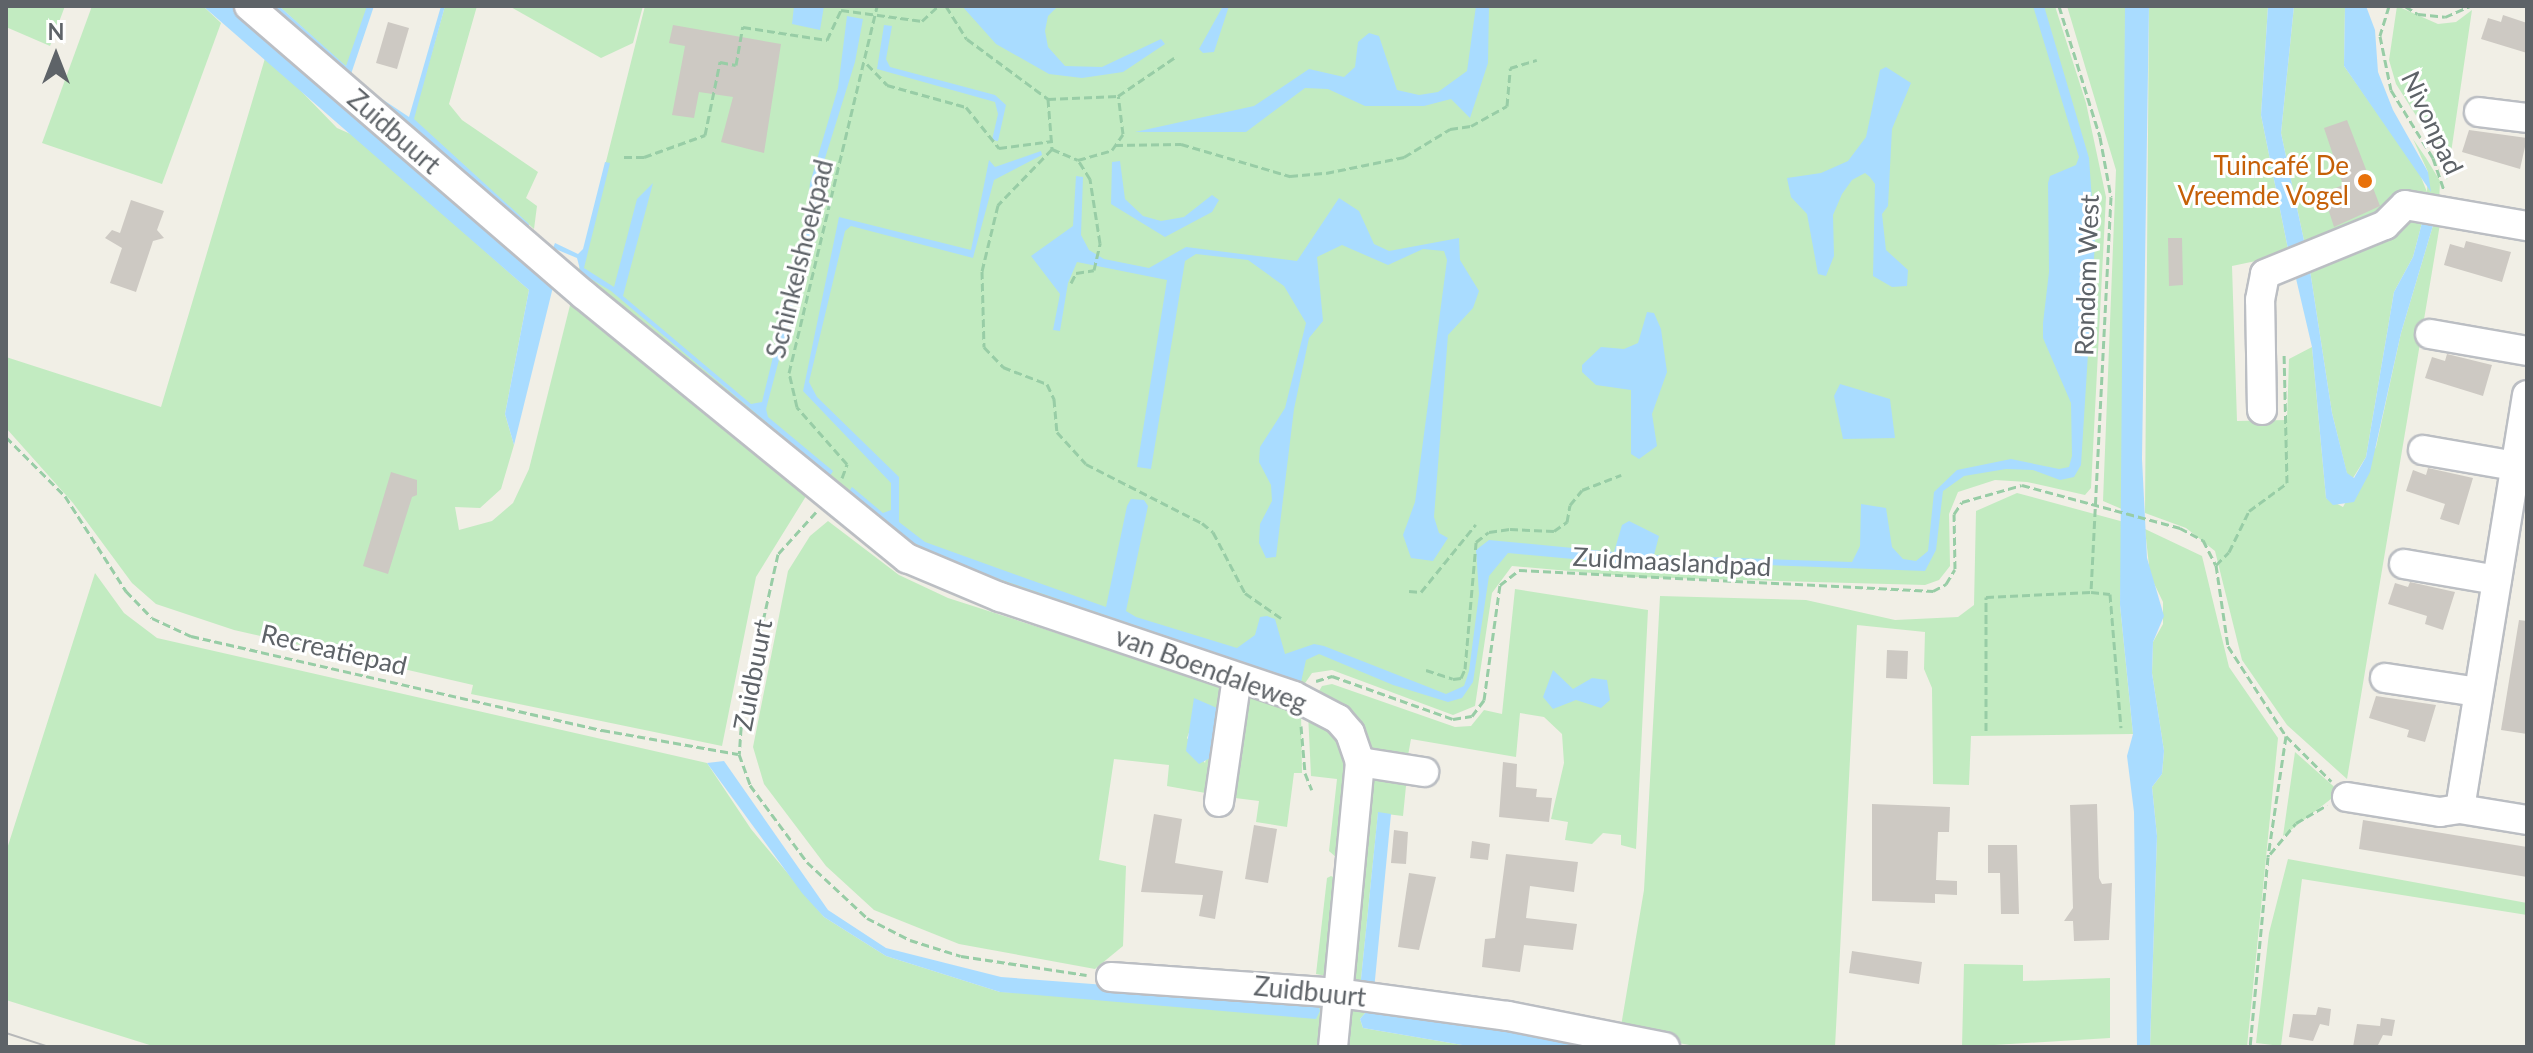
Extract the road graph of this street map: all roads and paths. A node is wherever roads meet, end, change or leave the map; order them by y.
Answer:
1 (249, 6) edge
2 (877, 6) edge
3 (938, 6) edge
4 (946, 6) edge
5 (2059, 6) edge
6 (2389, 6) edge
7 (2405, 6) edge
8 (2470, 6) edge
9 (875, 15) junction
10 (1174, 58) dead end
11 (1537, 60) dead end
12 (867, 64) junction
13 (1118, 96) junction
14 (1048, 99) junction
15 (2479, 112) dead end
16 (2527, 118) edge
17 (1053, 141) junction
18 (1115, 145) junction
19 (1052, 149) junction
20 (624, 157) dead end
21 (1078, 160) junction
22 (2444, 210) junction
23 (2527, 226) edge
24 (1071, 283) dead end
25 (2430, 334) dead end
26 (2261, 343) junction
27 (2527, 351) edge
28 (2527, 395) edge
29 (2262, 410) dead end
30 (6, 437) edge
31 (2423, 450) dead end
32 (2515, 466) junction
33 (1621, 475) dead end
34 (829, 498) junction
35 (2095, 503) junction
36 (1476, 524) dead end
37 (2404, 564) dead end
38 (2216, 565) junction
39 (2497, 580) junction
40 (1409, 591) dead end
41 (2091, 592) junction
42 (1281, 618) dead end
43 (1426, 670) dead end
44 (1237, 677) junction
45 (2385, 678) dead end
46 (2478, 692) junction
47 (1306, 702) junction
48 (2121, 728) dead end
49 (1986, 731) dead end
50 (2286, 736) junction
51 (739, 754) junction
52 (1360, 762) junction
53 (1424, 772) dead end
54 (1312, 790) dead end
55 (2347, 797) junction
56 (1219, 802) dead end
57 (2460, 809) junction
58 (2527, 820) edge
59 (2268, 857) junction
60 (1111, 977) joint
61 (1338, 993) junction
62 (1333, 1047) edge
63 (1665, 1047) edge
64 (2250, 1047) edge

1 - 34 street, Zuidbuurt
2 - 9 path, Schinkelshoekpad
3 - 9 path
4 - 14 path
5 - 35 path, Rondom West
6 - 22 path, Nivonpad
7 - 8 path
9 - 12 path, Schinkelshoekpad
9 - 20 path
10 - 13 path
11 - 18 path
12 - 17 path
12 - 34 path, Schinkelshoekpad
13 - 14 path
13 - 18 path
14 - 17 path
15 - 16 street
17 - 19 path
18 - 21 path
19 - 21 path
19 - 42 path
21 - 24 path
22 - 23 street
22 - 26 street
25 - 27 street
26 - 29 street
26 - 38 path
28 - 32 street
30 - 51 path, Recreatiepad
31 - 32 street
32 - 39 street
33 - 43 path
34 - 44 street, van Boendaleweg
34 - 51 path, Zuidbuurt
35 - 38 path, Zuidmaaslandpad
35 - 41 path, Rondom West
35 - 47 path, Zuidmaaslandpad
36 - 40 path
37 - 39 street
38 - 50 path
39 - 46 street
41 - 48 path
41 - 49 path
44 - 47 street, van Boendaleweg
44 - 56 street
45 - 46 street
46 - 57 street
47 - 52 street, van Boendaleweg
47 - 54 path
50 - 55 path
50 - 59 path
51 - 60 path, Zuidbuurt
52 - 53 street
52 - 61 street, van Boendaleweg
55 - 57 street
55 - 59 path
57 - 58 street
59 - 64 path
60 - 61 street, Zuidbuurt
61 - 62 street, van Boendaleweg
61 - 63 street, Zuidbuurt

